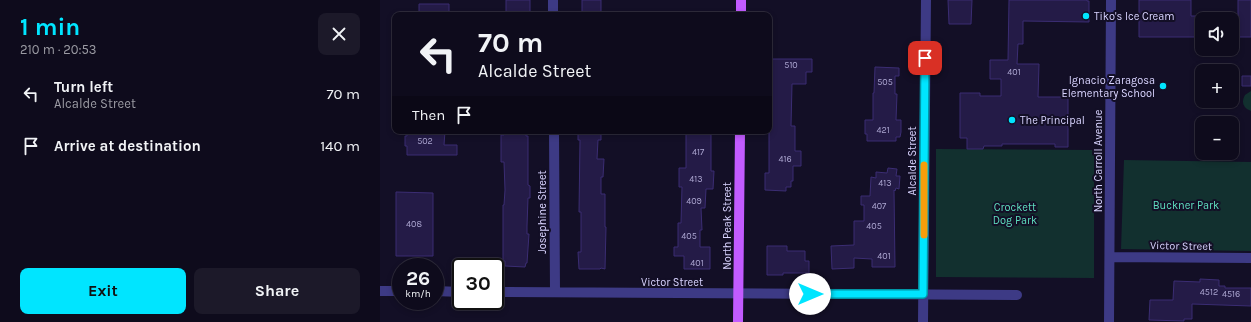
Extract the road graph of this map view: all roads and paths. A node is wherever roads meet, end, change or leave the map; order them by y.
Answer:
1 (553, 0) edge
2 (741, 0) edge
3 (926, 0) edge
4 (1112, 0) edge
5 (553, 12) edge
6 (740, 12) edge
7 (554, 134) edge
8 (740, 134) edge
9 (1110, 257) junction
10 (1251, 258) edge
11 (380, 291) edge
12 (392, 291) edge
13 (504, 292) edge
14 (555, 292) junction
15 (739, 294) junction
16 (923, 294) junction
17 (1017, 295) dead end
18 (738, 322) edge
19 (923, 322) edge
20 (1110, 322) edge

1 - 5 street
2 - 6 main road
3 - 16 street, Alcalde Street
4 - 9 street, North Carroll Avenue
7 - 14 street, Josephine Street
8 - 15 main road, North Peak Street
9 - 10 street, Victor Street
9 - 20 street, North Carroll Avenue
11 - 12 street
13 - 14 street, Victor Street
14 - 15 street, Victor Street
15 - 16 street, Victor Street
15 - 18 main road, North Peak Street
16 - 17 street, Victor Street
16 - 19 street, Alcalde Street

